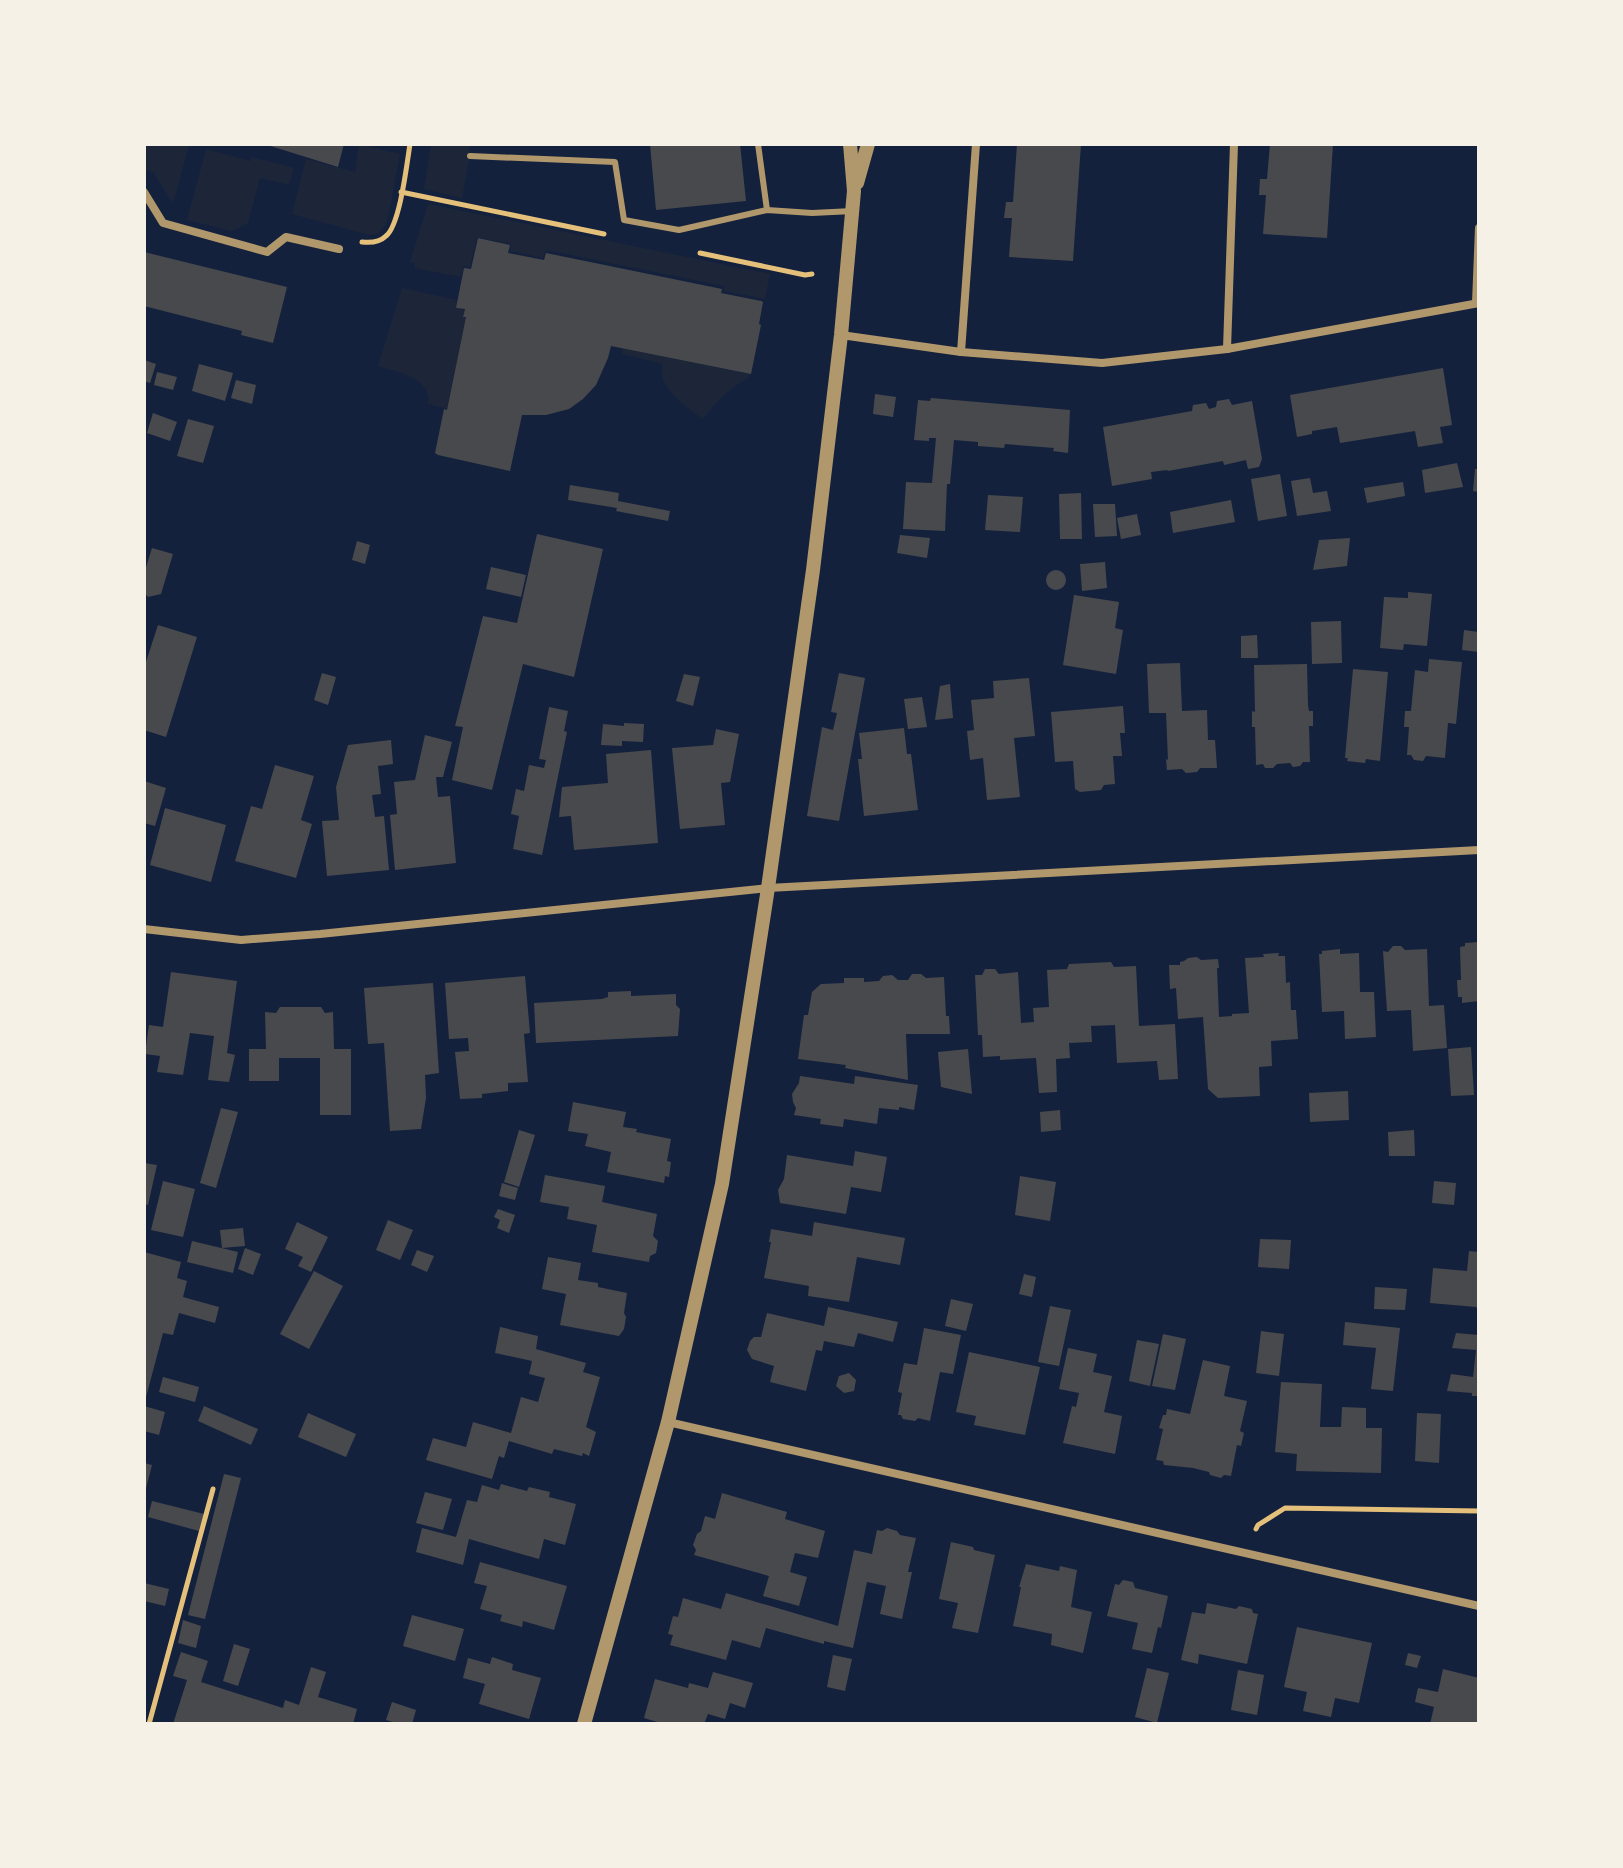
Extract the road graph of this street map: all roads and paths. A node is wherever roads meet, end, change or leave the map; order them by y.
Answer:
1 (410, 144) edge
2 (758, 144) edge
3 (850, 144) edge
4 (868, 144) edge
5 (976, 144) edge
6 (1234, 144) edge
7 (470, 156) dead end
8 (854, 191) junction
9 (144, 192) edge
10 (767, 210) junction
11 (853, 211) junction
12 (1479, 228) edge
13 (339, 249) joint
14 (1478, 303) edge
15 (841, 335) junction
16 (1227, 349) junction
17 (961, 352) junction
18 (1479, 850) edge
19 (768, 888) junction
20 (144, 929) edge
21 (668, 1422) junction
22 (213, 1489) dead end
23 (1479, 1511) edge
24 (1248, 1553) junction
25 (1479, 1606) edge
26 (149, 1724) edge
27 (584, 1724) edge

1 - 13 path
2 - 10 lane
3 - 8 street
4 - 8 street
5 - 17 street
6 - 16 street
7 - 10 lane
8 - 11 street
9 - 13 street
10 - 11 lane
11 - 15 street
12 - 14 street
14 - 16 street
15 - 17 street
15 - 19 street
16 - 17 street
18 - 19 street
19 - 20 street
19 - 21 street
21 - 24 street
21 - 27 street
22 - 26 path
23 - 24 path
24 - 25 street

